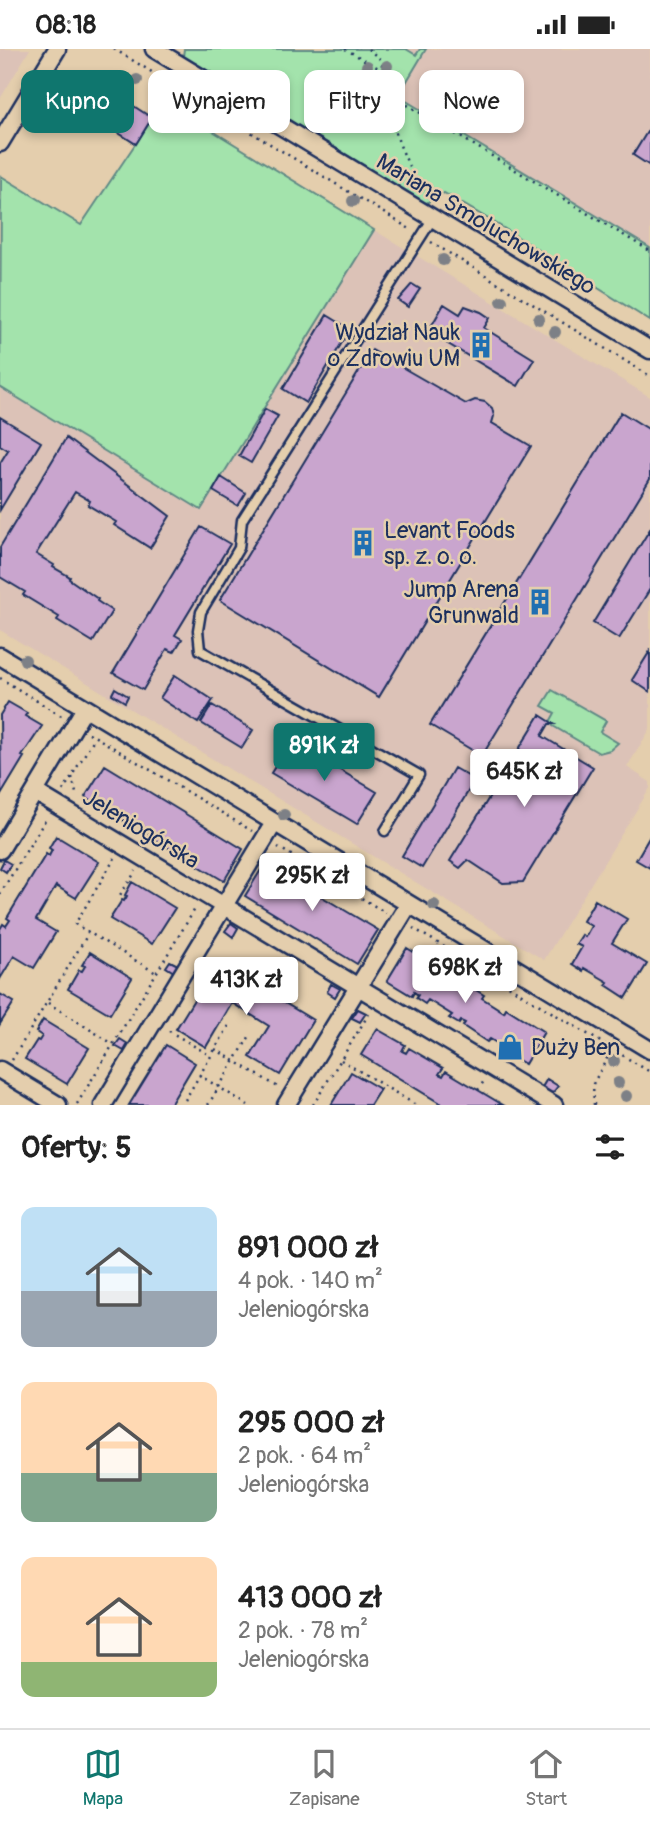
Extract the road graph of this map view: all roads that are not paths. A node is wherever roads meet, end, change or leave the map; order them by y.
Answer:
1 (57, 49) edge
2 (154, 49) edge
3 (0, 143) edge
4 (433, 218) junction
5 (650, 350) edge
6 (0, 656) edge
7 (85, 708) junction
8 (35, 792) junction
9 (274, 823) junction
10 (385, 831) dead end
11 (0, 850) edge
12 (409, 904) junction
13 (223, 906) junction
14 (358, 987) junction
15 (650, 1050) edge
16 (5, 1067) edge
17 (289, 1100) edge
18 (58, 1105) edge
19 (103, 1105) edge
20 (554, 1105) edge

1 - 3 street
2 - 4 street, Mariana Smoluchowskiego
4 - 5 street, Mariana Smoluchowskiego
4 - 10 lane
6 - 7 street
7 - 8 street
7 - 9 street
8 - 11 street
8 - 13 street, Jeleniogórska
9 - 12 street
9 - 13 street
12 - 14 street
12 - 15 street
13 - 14 street, Jeleniogórska
13 - 19 street
14 - 17 street
14 - 20 street, Jeleniogórska
16 - 18 street

